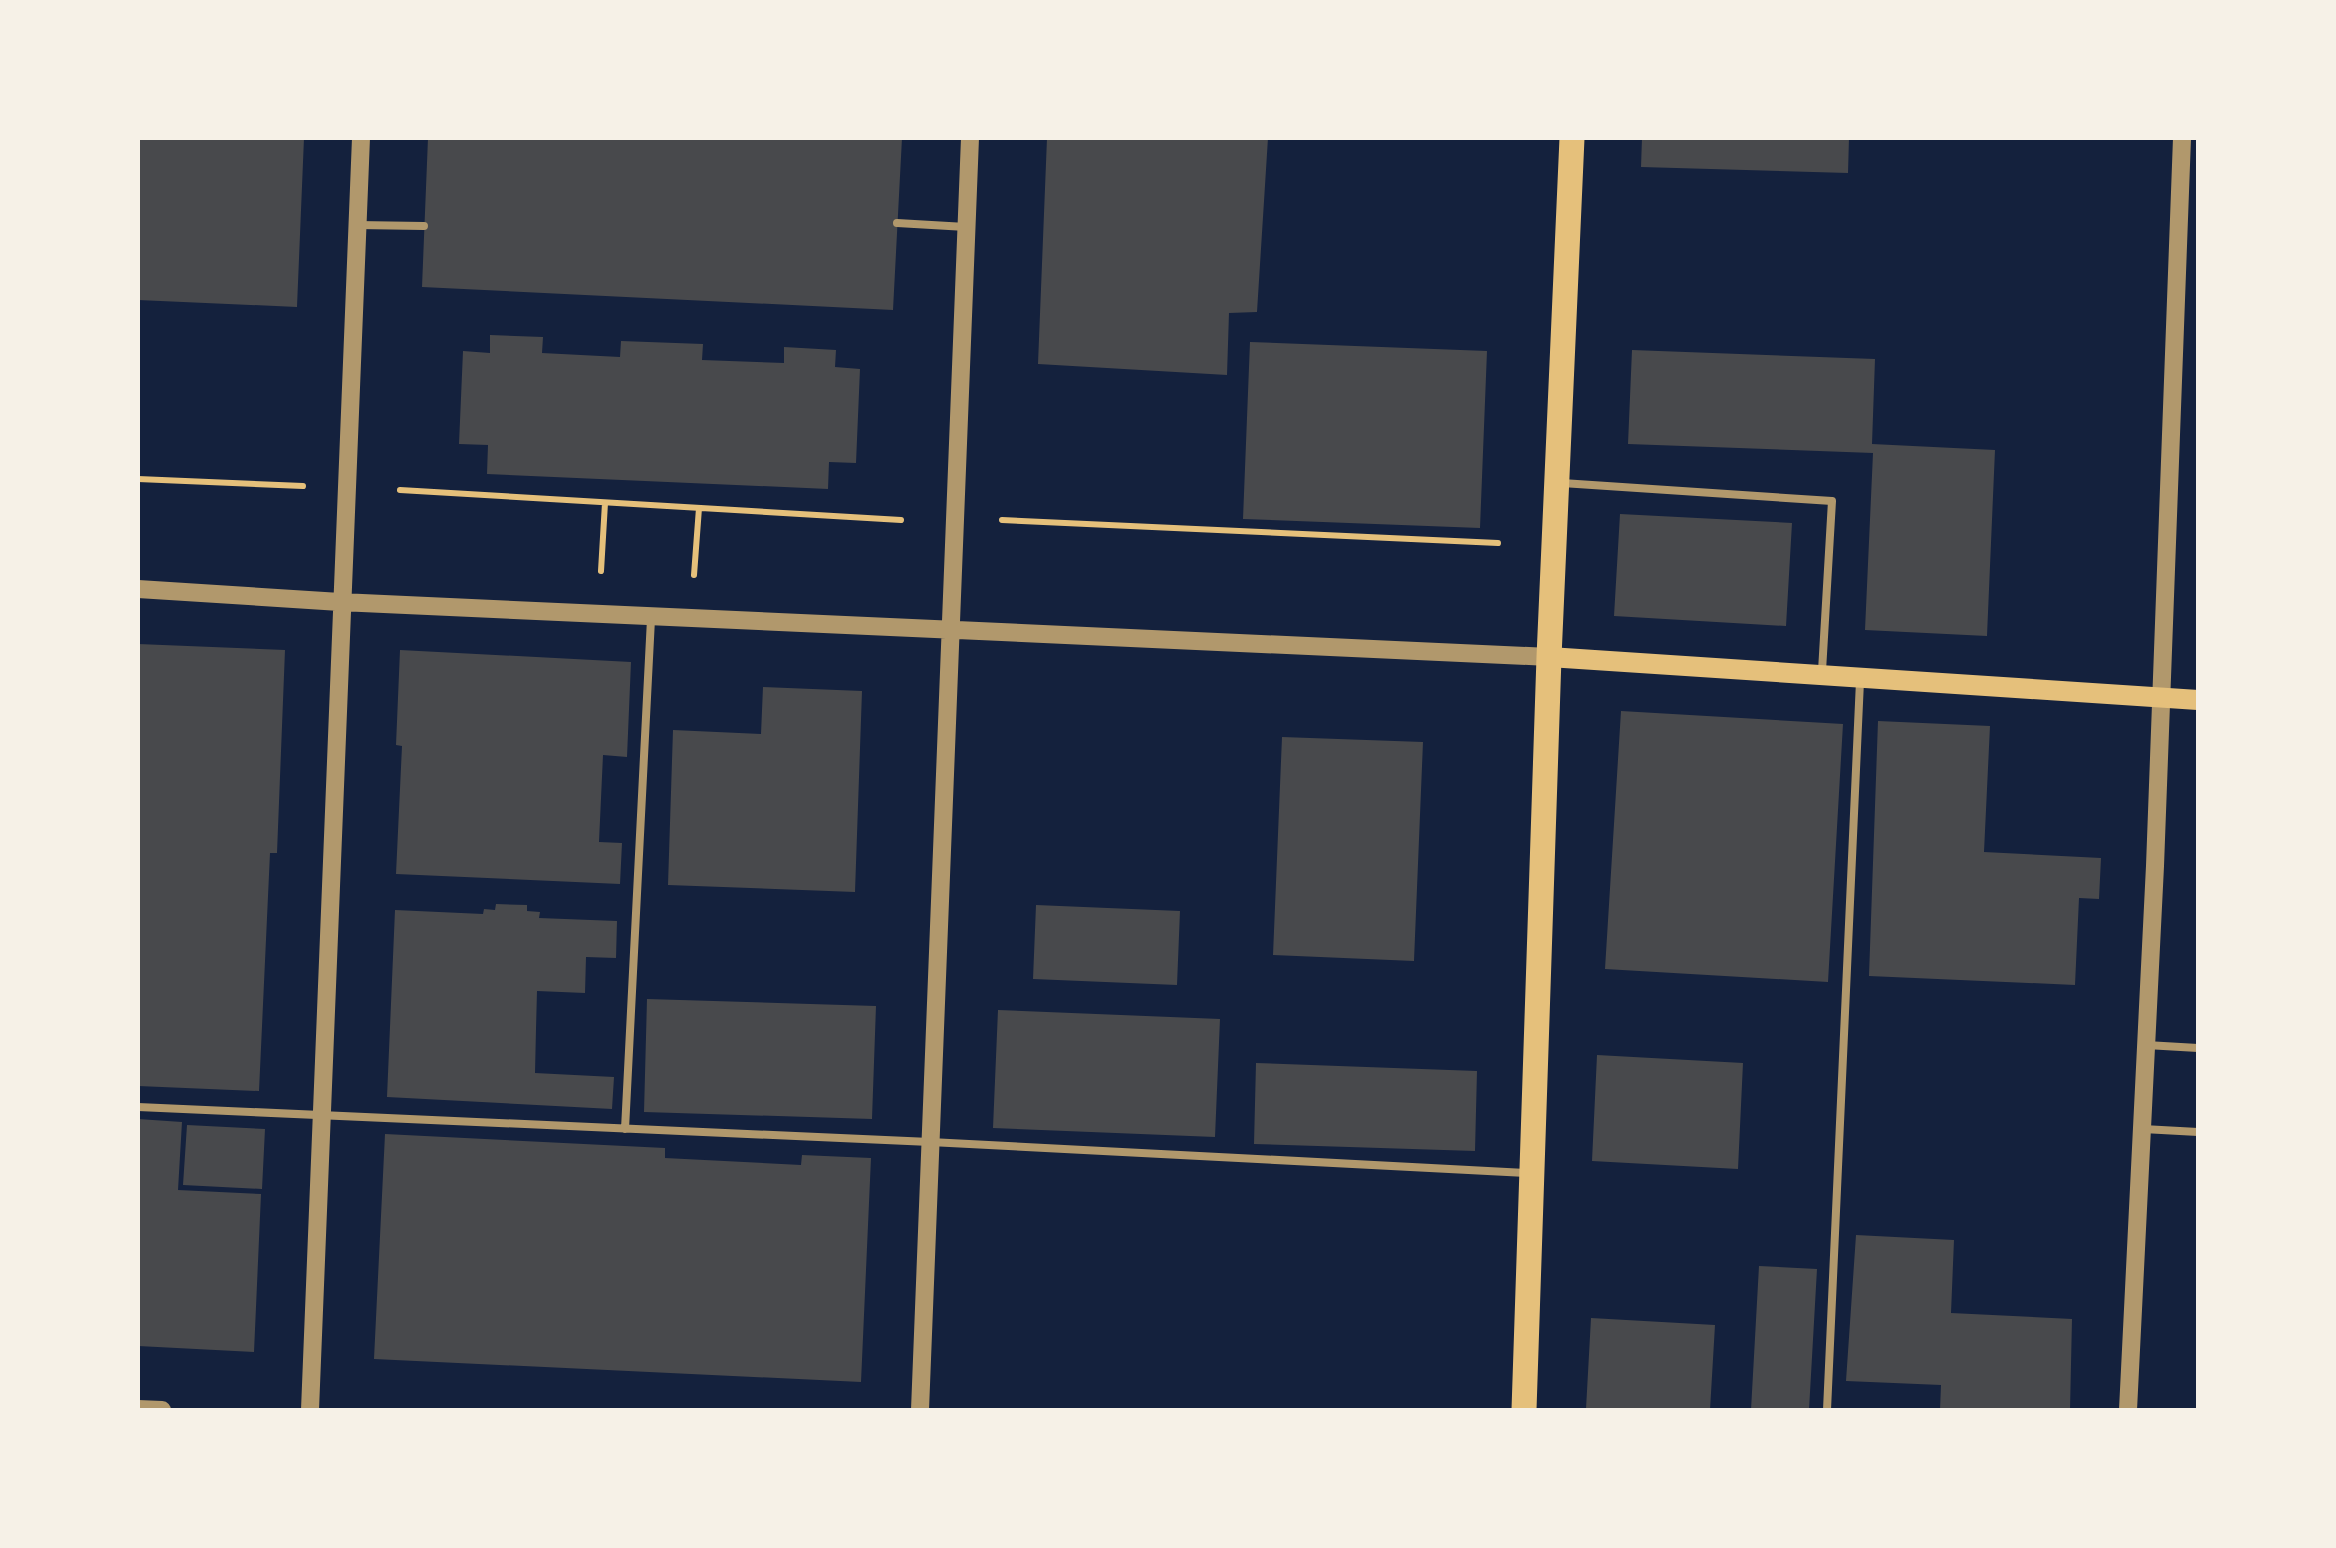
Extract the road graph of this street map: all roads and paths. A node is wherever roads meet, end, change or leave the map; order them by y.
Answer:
1 (361, 138) edge
2 (970, 138) edge
3 (1572, 138) edge
4 (2182, 138) edge
5 (897, 223) dead end
6 (357, 225) junction
7 (424, 226) dead end
8 (966, 227) junction
9 (138, 479) edge
10 (1558, 483) junction
11 (302, 486) dead end
12 (400, 490) dead end
13 (605, 502) junction
14 (699, 508) junction
15 (900, 520) dead end
16 (1002, 520) dead end
17 (1498, 542) dead end
18 (601, 571) dead end
19 (694, 576) dead end
20 (138, 589) edge
21 (340, 602) junction
22 (651, 616) junction
23 (950, 630) junction
24 (1549, 657) junction
25 (1821, 675) junction
26 (1860, 678) junction
27 (2161, 698) junction
28 (2198, 700) edge
29 (2146, 1045) junction
30 (2198, 1048) edge
31 (138, 1107) edge
32 (320, 1116) junction
33 (2142, 1128) junction
34 (625, 1129) junction
35 (2198, 1132) edge
36 (930, 1142) junction
37 (1533, 1174) junction
38 (138, 1409) edge
39 (162, 1410) edge
40 (310, 1410) edge
41 (920, 1410) edge
42 (1524, 1410) edge
43 (1827, 1410) edge
44 (2128, 1410) edge

1 - 6 street
2 - 8 street
3 - 10 main road
4 - 27 street
5 - 8 lane
6 - 7 lane
6 - 21 street
8 - 23 street
9 - 11 path
10 - 24 main road
10 - 25 lane
12 - 13 path
13 - 14 path
13 - 18 path
14 - 15 path
14 - 19 path
16 - 17 path
20 - 21 street
21 - 22 street
21 - 32 street
22 - 23 street
22 - 34 lane
23 - 24 street
23 - 36 street
24 - 25 main road
24 - 37 main road
25 - 26 main road
26 - 27 main road
26 - 43 lane
27 - 28 main road
27 - 29 street
29 - 30 lane
29 - 33 street
31 - 32 lane
32 - 34 lane
32 - 40 street
33 - 35 lane
33 - 44 street
34 - 36 lane
36 - 37 lane
36 - 41 street
37 - 42 main road
38 - 39 street

